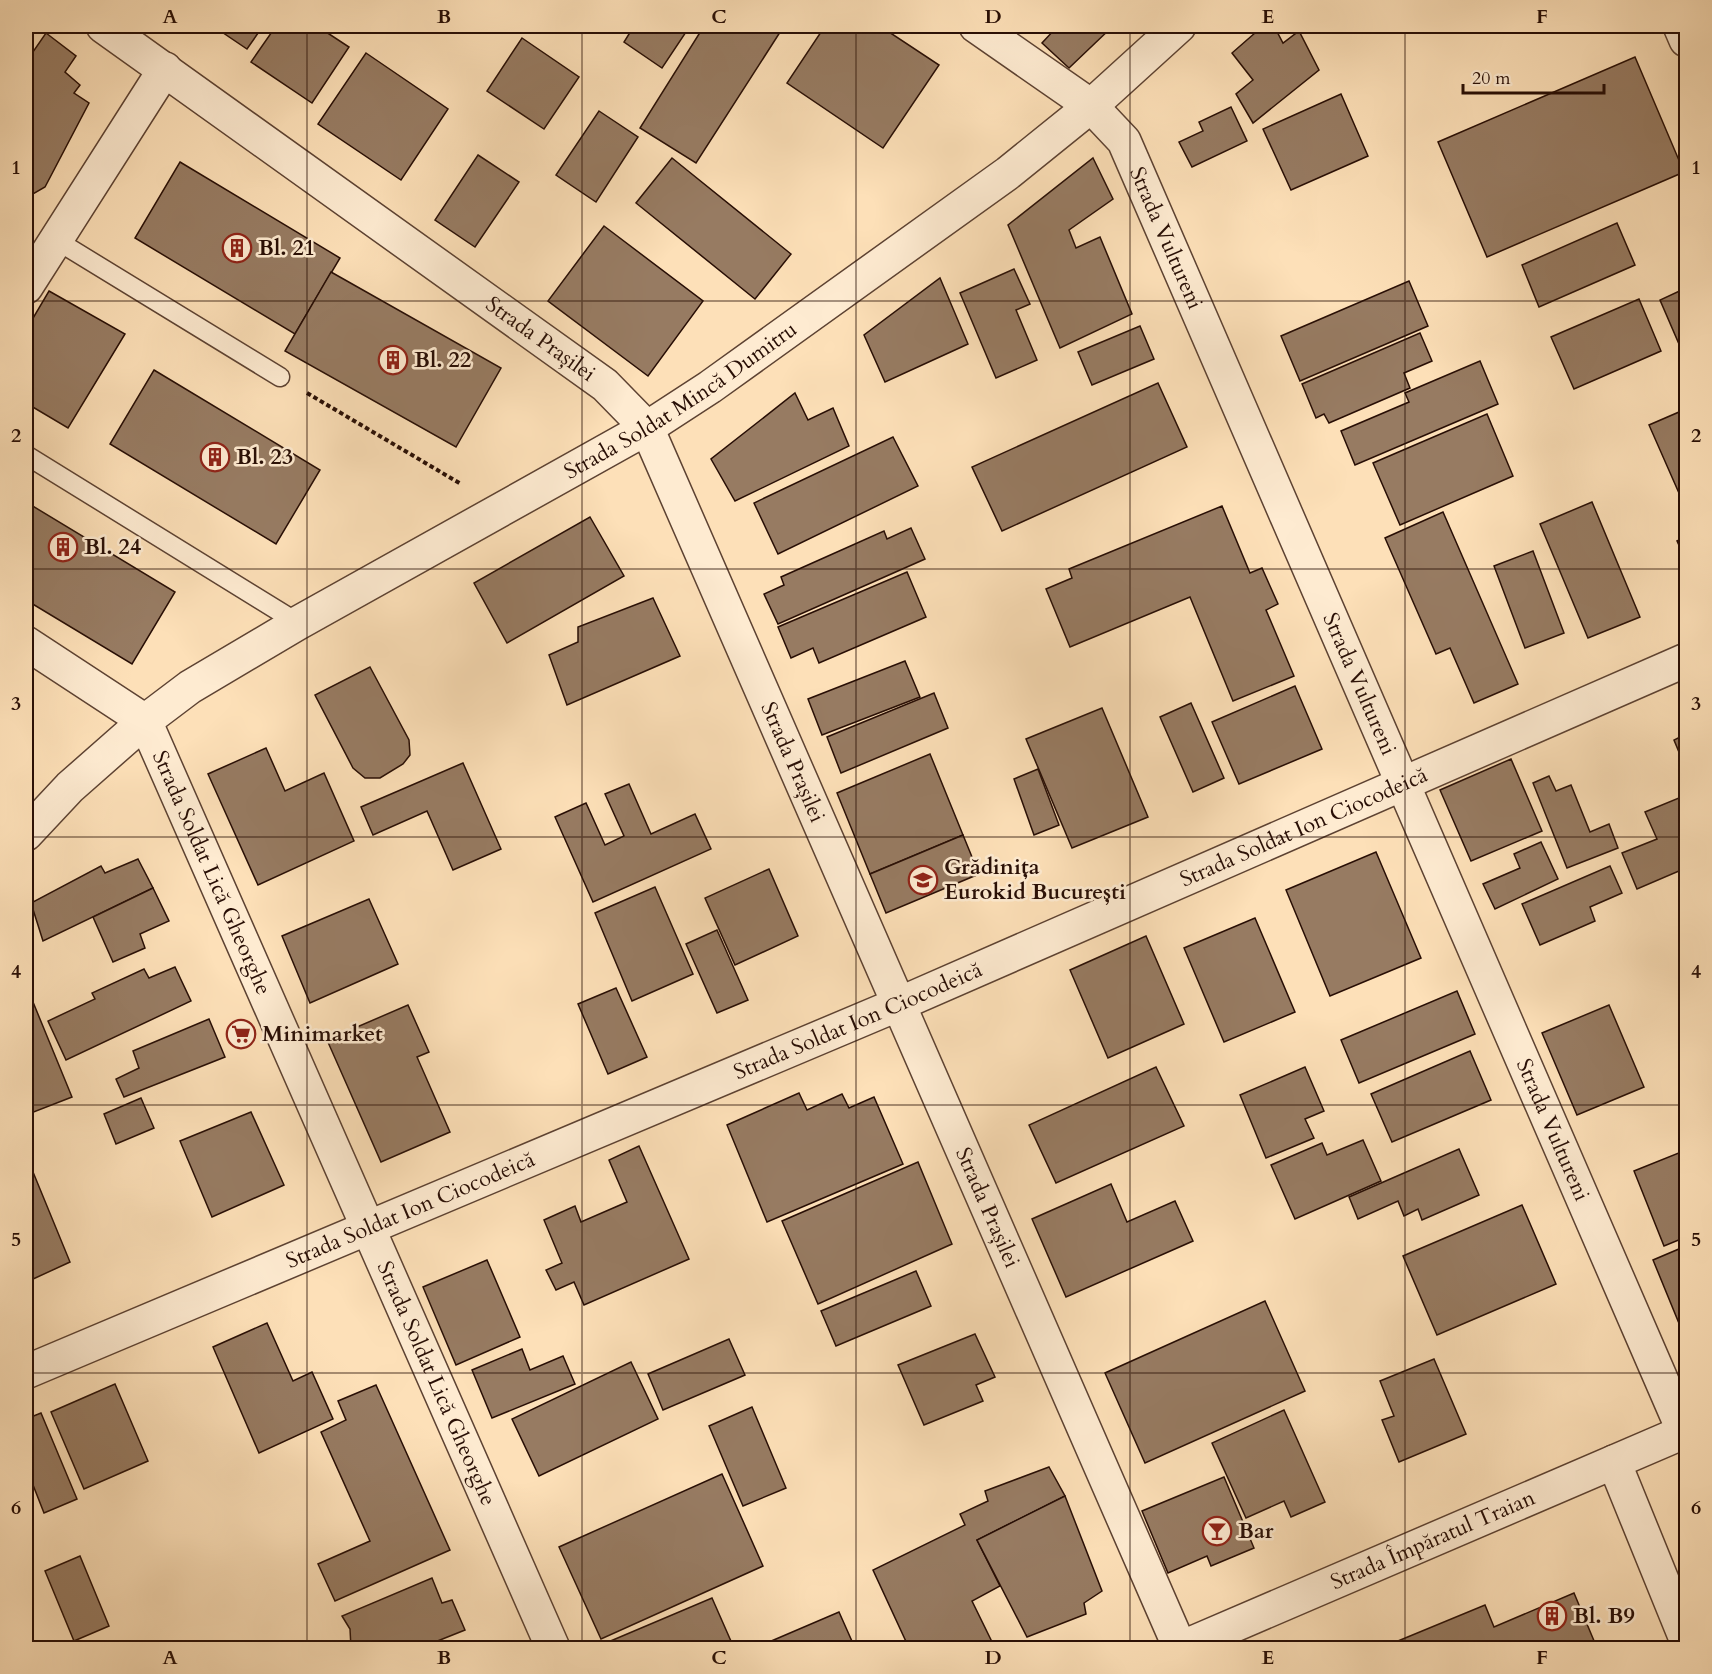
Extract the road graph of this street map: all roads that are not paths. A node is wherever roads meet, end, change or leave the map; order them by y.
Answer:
1 (103, 26) edge
2 (976, 26) edge
3 (1179, 26) edge
4 (1680, 26) edge
5 (1686, 40) edge
6 (165, 69) junction
7 (1091, 106) junction
8 (56, 240) junction
9 (26, 287) edge
10 (280, 376) road end
11 (647, 428) junction
12 (26, 455) edge
13 (298, 623) junction
14 (26, 643) edge
15 (1686, 660) edge
16 (145, 721) junction
17 (1404, 783) junction
18 (26, 834) edge
19 (899, 1004) junction
20 (369, 1229) junction
21 (26, 1372) edge
22 (1685, 1431) edge
23 (1614, 1462) junction
24 (1686, 1639) edge
25 (553, 1648) edge
26 (1181, 1648) edge

1 - 6 street, Strada Prașilei
2 - 7 street, Strada Vultureni
3 - 7 street, Strada Soldat Mincă Dumitru
4 - 5 street
6 - 8 street
6 - 11 street, Strada Prașilei
7 - 11 street, Strada Soldat Mincă Dumitru
7 - 17 street, Strada Vultureni
8 - 9 street
8 - 10 lane
11 - 13 street, Strada Soldat Mincă Dumitru
11 - 19 street, Strada Prașilei
12 - 13 lane
13 - 16 street, Strada Soldat Mincă Dumitru
14 - 16 street
15 - 17 street, Strada Soldat Ion Ciocodeică
16 - 18 street, Strada Soldat Mincă Dumitru
16 - 20 street, Strada Soldat Lică Gheorghe
17 - 19 street, Strada Soldat Ion Ciocodeică
17 - 22 street, Strada Vultureni
19 - 20 street, Strada Soldat Ion Ciocodeică
19 - 26 street, Strada Prașilei
20 - 21 street, Strada Soldat Ion Ciocodeică
20 - 25 street, Strada Soldat Lică Gheorghe
22 - 23 street, Strada Împăratul Traian
23 - 24 street
23 - 26 street, Strada Împăratul Traian

